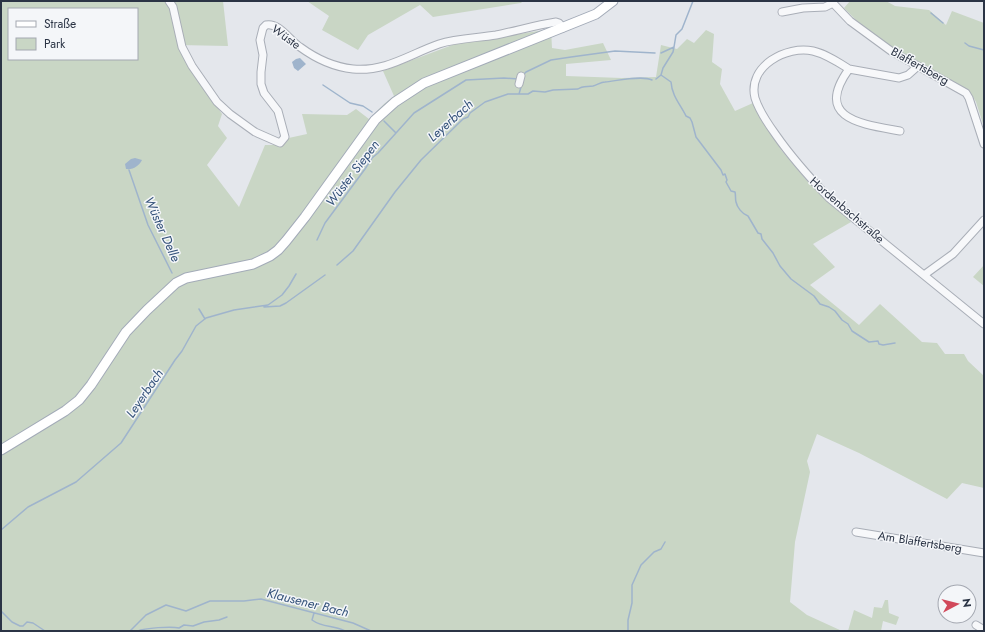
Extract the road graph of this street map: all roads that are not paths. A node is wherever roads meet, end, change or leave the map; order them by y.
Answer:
1 (169, 1) edge
2 (613, 1) edge
3 (832, 2) edge
4 (782, 12) dead end
5 (563, 28) junction
6 (917, 67) junction
7 (848, 69) junction
8 (521, 76) dead end
9 (519, 84) dead end
10 (900, 131) dead end
11 (984, 144) edge
12 (984, 220) edge
13 (924, 275) junction
14 (984, 324) edge
15 (1, 450) edge
16 (856, 532) dead end
17 (984, 552) edge
18 (976, 625) dead end
19 (984, 630) edge

1 - 5 street, Wüste
2 - 5 main road
3 - 4 street, Blaffertsberg
3 - 6 street, Blaffertsberg
5 - 15 main road
6 - 7 street, Hordenbachstraße
6 - 11 street, Blaffertsberg
7 - 10 street
7 - 13 street, Hordenbachstraße
8 - 9 street
12 - 13 street
13 - 14 street, Hordenbachstraße
16 - 17 street, Am Blaffertsberg
18 - 19 street

